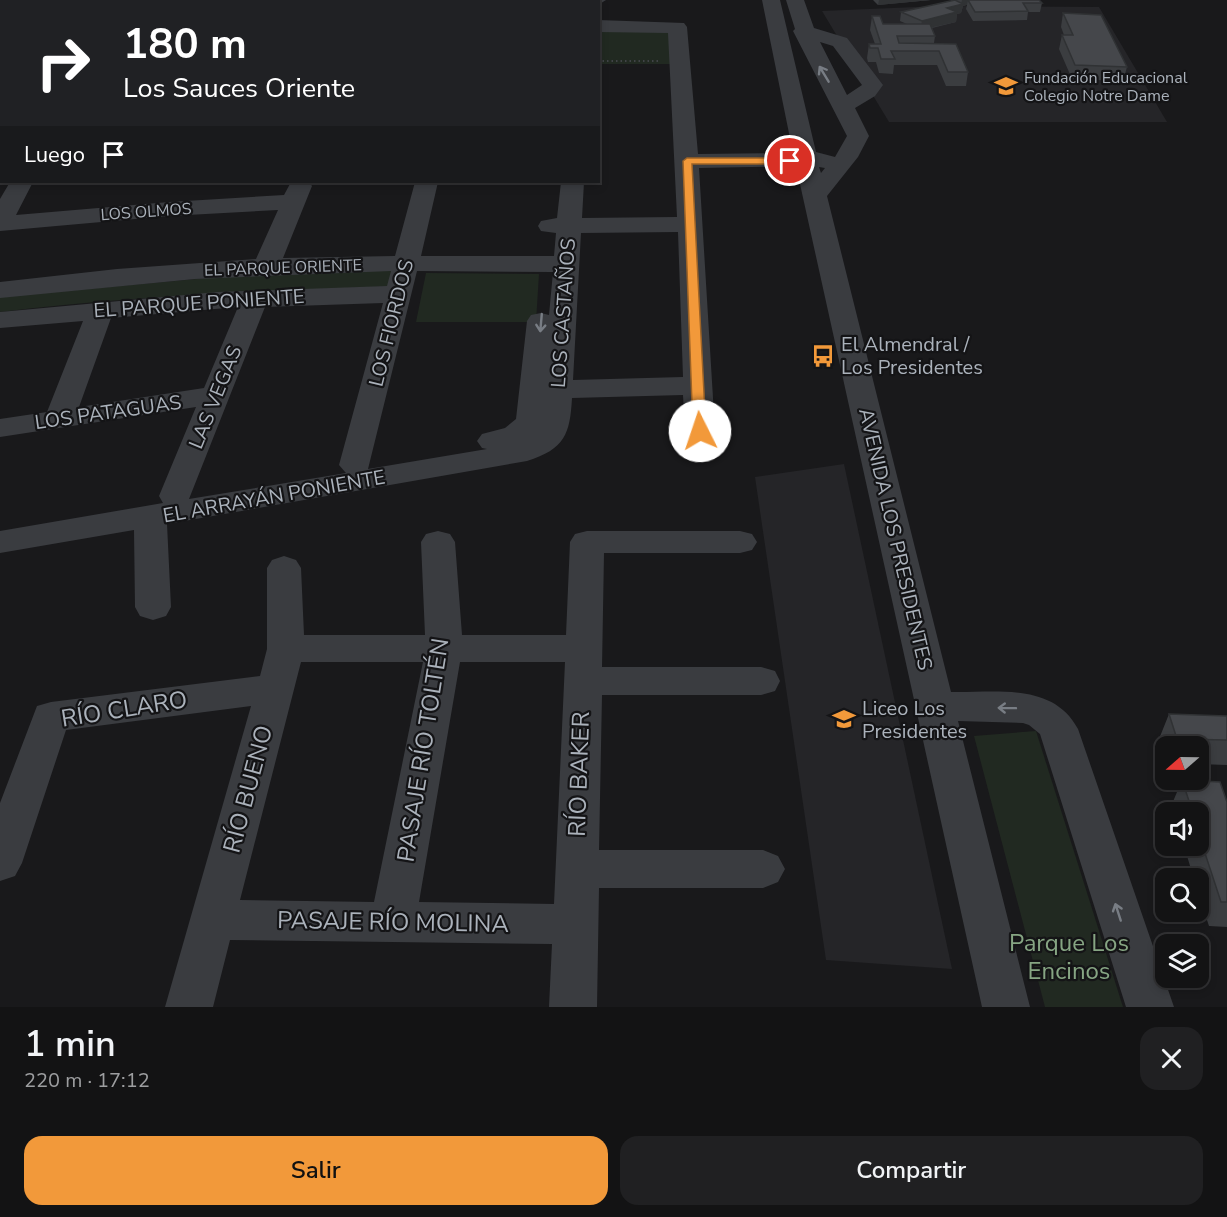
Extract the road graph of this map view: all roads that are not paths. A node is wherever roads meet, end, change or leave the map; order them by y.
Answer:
1 (799, 3) edge
2 (772, 5) edge
3 (600, 26) edge
4 (803, 32) junction
5 (842, 106) junction
6 (807, 158) junction
7 (842, 160) junction
8 (687, 161) junction
9 (20, 183) edge
10 (427, 183) edge
11 (554, 183) edge
12 (572, 183) edge
13 (297, 192) edge
14 (815, 196) junction
15 (0, 224) edge
16 (689, 224) junction
17 (559, 226) junction
18 (406, 264) junction
19 (556, 264) junction
20 (266, 267) junction
21 (0, 290) edge
22 (398, 294) junction
23 (255, 298) junction
24 (101, 309) junction
25 (0, 320) edge
26 (697, 386) junction
27 (559, 388) junction
28 (216, 395) junction
29 (59, 419) junction
30 (0, 428) edge
31 (700, 431) dead end
32 (533, 436) junction
33 (355, 465) junction
34 (163, 506) junction
35 (0, 523) edge
36 (0, 542) edge
37 (438, 542) dead end
38 (740, 542) dead end
39 (284, 567) dead end
40 (153, 607) dead end
41 (286, 649) junction
42 (444, 649) junction
43 (583, 665) junction
44 (761, 681) dead end
45 (275, 688) junction
46 (936, 706) junction
47 (0, 862) edge
48 (577, 869) junction
49 (763, 869) dead end
50 (212, 920) junction
51 (393, 922) junction
52 (575, 924) junction
53 (189, 1007) edge
54 (573, 1007) edge
55 (1006, 1007) edge
56 (1150, 1007) edge

1 - 2 street
1 - 4 street
2 - 6 street, AVENIDA LOS PRESIDENTES
3 - 8 street
5 -> 4 street
4 - 5 street
5 - 7 street
6 - 7 street
6 - 8 street
6 - 14 street, AVENIDA LOS PRESIDENTES
7 - 14 street
8 - 16 street
9 - 15 street
10 - 18 street, LOS FIORDOS
11 - 17 street, LOS CASTAÑOS
12 - 17 street, LOS CASTAÑOS
13 - 15 street, LOS OLMOS
13 - 20 street
14 - 46 street, AVENIDA LOS PRESIDENTES
16 - 17 street
16 - 26 street
17 - 19 street, LOS CASTAÑOS
18 - 19 street, EL PARQUE ORIENTE
18 - 20 street, EL PARQUE ORIENTE
18 - 22 street, LOS FIORDOS
19 - 27 street, LOS CASTAÑOS
19 -> 32 street, LOS CASTAÑOS
20 - 21 street, EL PARQUE ORIENTE
22 - 23 street, EL PARQUE PONIENTE
22 - 33 street, LOS FIORDOS
23 - 24 street, EL PARQUE PONIENTE
23 - 28 street, LAS VEGAS
24 - 25 street, EL PARQUE PONIENTE
24 - 29 street
26 - 27 street
26 - 31 street
27 - 32 street, LOS CASTAÑOS
28 - 29 street, LOS PATAGUAS
28 - 34 street, LAS VEGAS
29 - 30 street, LOS PATAGUAS
32 - 33 street, EL ARRAYÁN PONIENTE
32 - 34 street, EL ARRAYÁN PONIENTE
33 - 34 street, EL ARRAYÁN PONIENTE
34 - 35 street, EL ARRAYÁN PONIENTE
34 - 36 street, EL ARRAYÁN PONIENTE
34 - 40 street, LAS VEGAS
37 - 42 street, PASAJE RÍO TOLTÉN
38 - 43 street, RÍO BAKER
39 - 41 street, RÍO BUENO
41 - 42 street
41 - 45 street, RÍO BUENO
42 - 43 street
42 - 51 street, PASAJE RÍO TOLTÉN
43 - 44 street
43 - 48 street, RÍO BAKER
45 - 47 street, RÍO CLARO
45 - 50 street, RÍO BUENO
46 - 55 street, AVENIDA LOS PRESIDENTES
56 -> 46 street
48 - 49 street
48 - 52 street, RÍO BAKER
50 - 51 street, PASAJE RÍO MOLINA
50 - 53 street, RÍO BUENO
51 - 52 street, PASAJE RÍO MOLINA
52 - 54 street, RÍO BAKER

